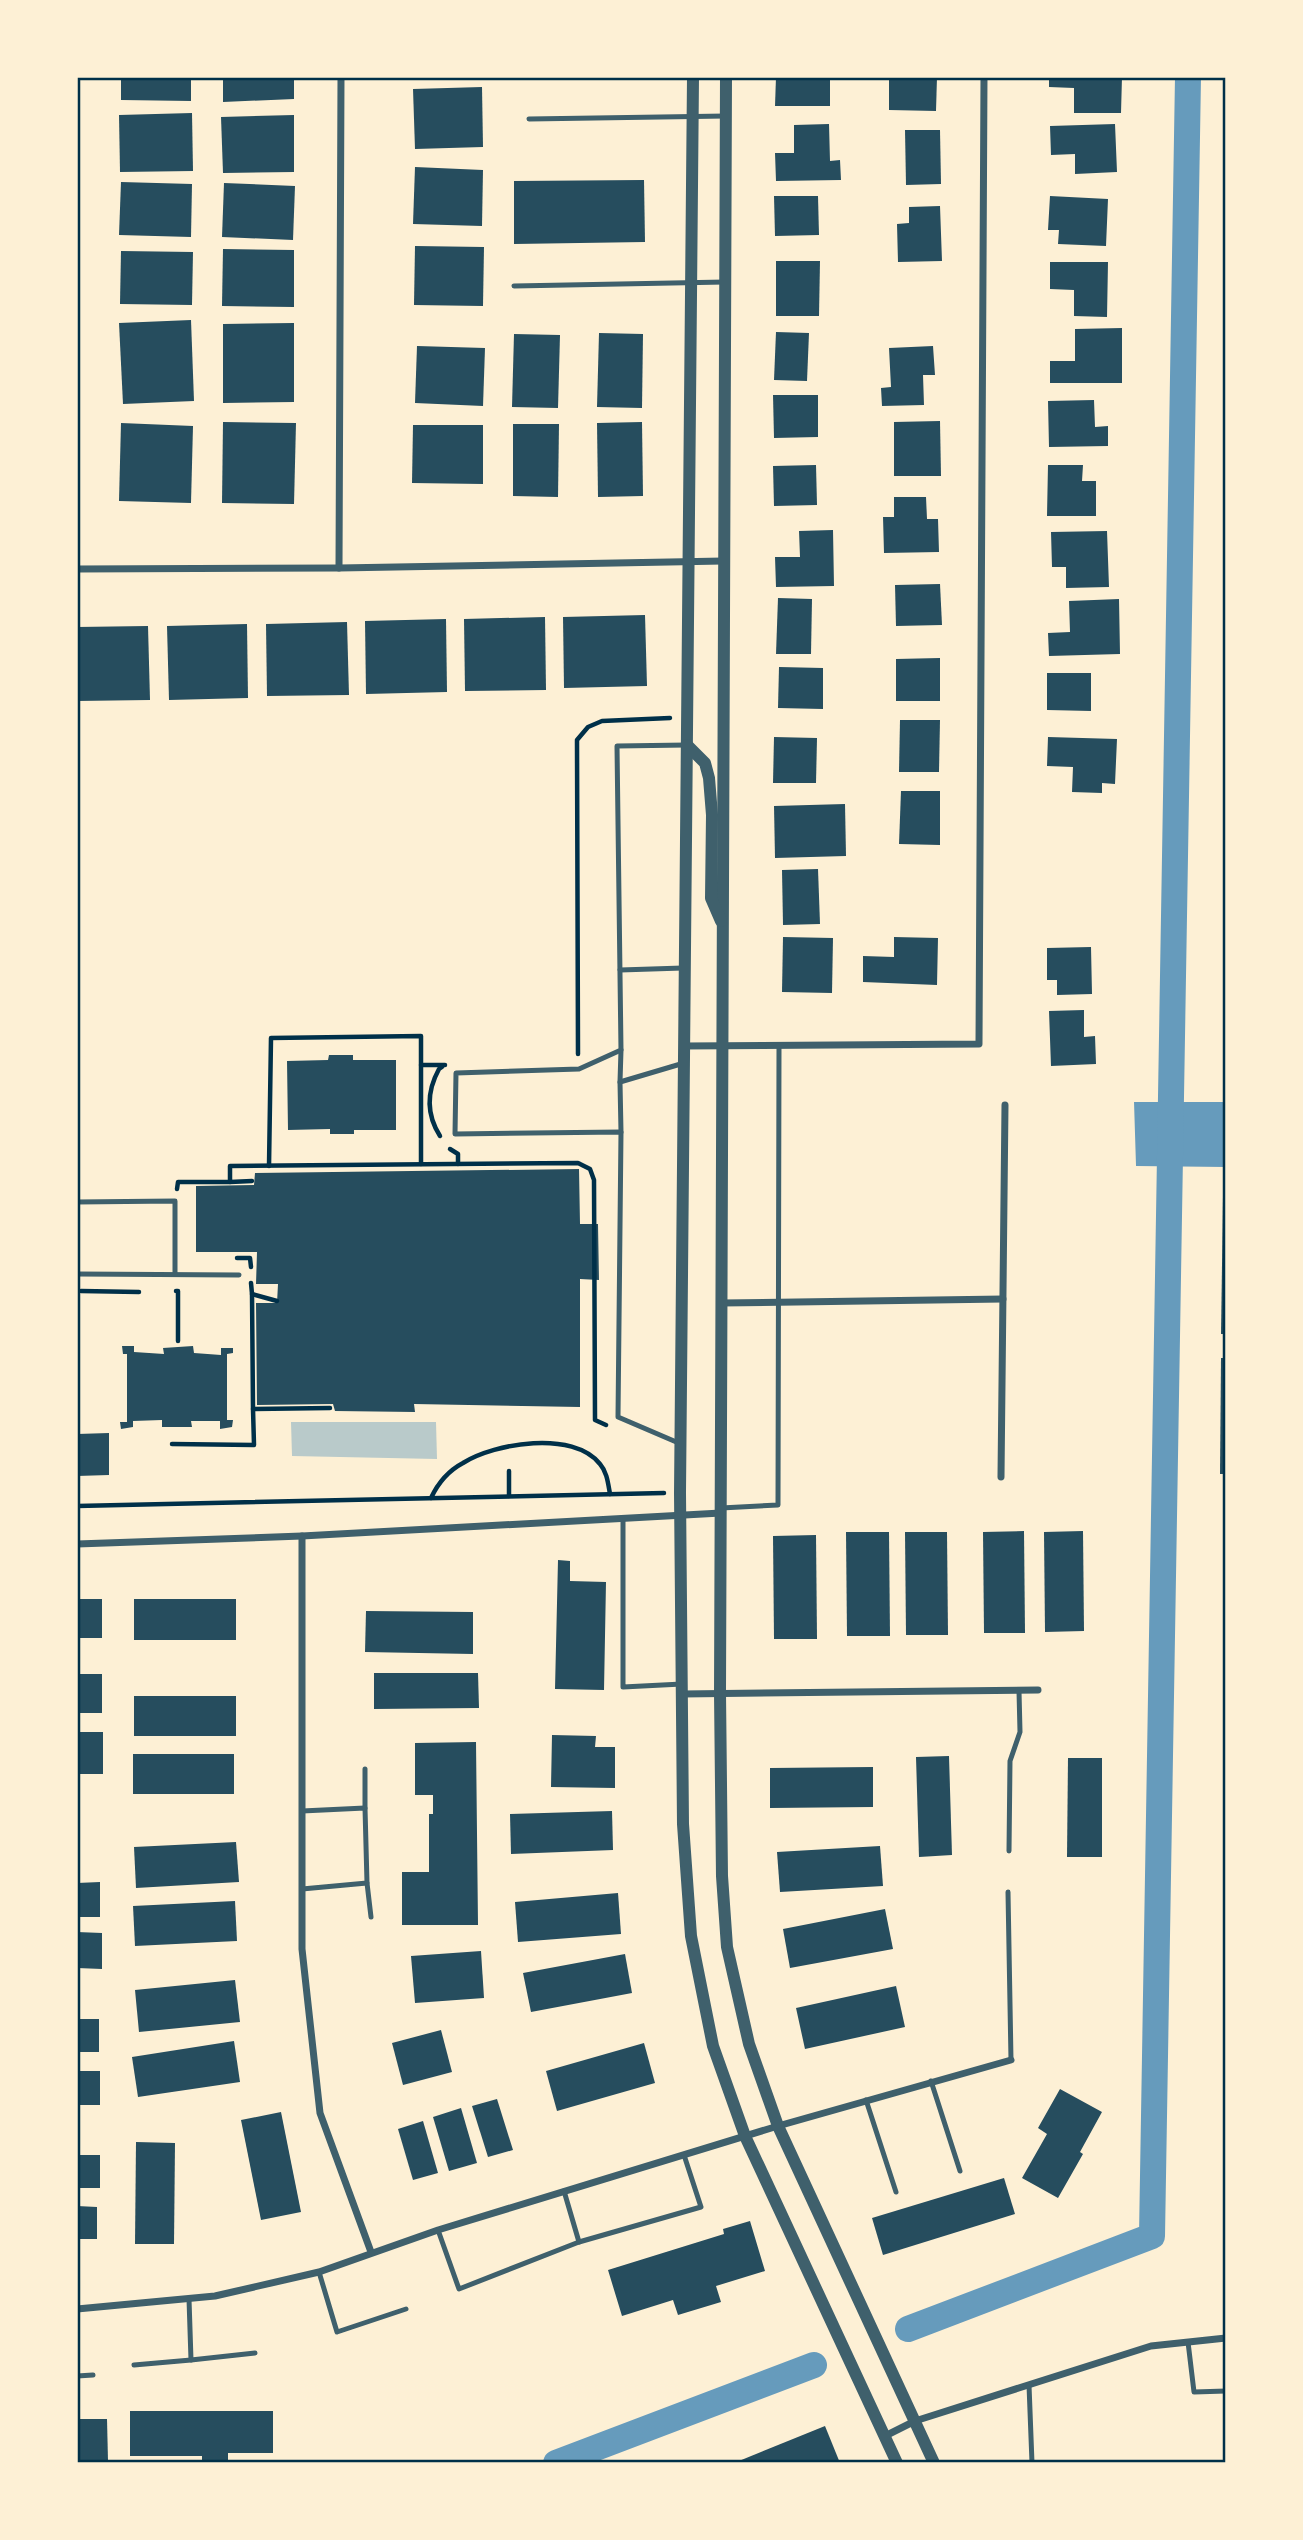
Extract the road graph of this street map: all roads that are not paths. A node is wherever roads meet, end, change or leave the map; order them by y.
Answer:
1 (341, 77) edge
2 (692, 77) edge
3 (726, 77) edge
4 (984, 77) edge
5 (692, 116) junction
6 (726, 116) junction
7 (528, 119) dead end
8 (691, 282) junction
9 (725, 282) junction
10 (514, 286) dead end
11 (688, 561) junction
12 (723, 561) junction
13 (340, 568) junction
14 (77, 569) edge
15 (687, 744) junction
16 (723, 928) junction
17 (685, 968) junction
18 (620, 970) junction
19 (684, 1046) junction
20 (724, 1046) junction
21 (779, 1046) junction
22 (621, 1050) junction
23 (684, 1063) junction
24 (620, 1082) junction
25 (1005, 1105) dead end
26 (621, 1132) junction
27 (77, 1202) edge
28 (77, 1274) edge
29 (175, 1274) junction
30 (239, 1275) dead end
31 (1003, 1299) junction
32 (779, 1302) junction
33 (721, 1303) junction
34 (681, 1444) junction
35 (1001, 1477) dead end
36 (720, 1511) junction
37 (680, 1516) junction
38 (623, 1518) junction
39 (302, 1536) junction
40 (77, 1544) edge
41 (682, 1689) junction
42 (1038, 1690) dead end
43 (1020, 1691) junction
44 (720, 1693) junction
45 (365, 1769) dead end
46 (365, 1808) junction
47 (302, 1811) junction
48 (1009, 1851) dead end
49 (367, 1883) junction
50 (302, 1889) junction
51 (1008, 1892) dead end
52 (371, 1917) dead end
53 (1011, 2060) joint
54 (931, 2081) junction
55 (866, 2100) junction
56 (778, 2126) junction
57 (745, 2136) junction
58 (684, 2155) junction
59 (960, 2171) dead end
60 (564, 2191) junction
61 (896, 2192) dead end
62 (438, 2230) junction
63 (579, 2242) junction
64 (372, 2252) junction
65 (319, 2272) junction
66 (188, 2299) junction
67 (77, 2309) edge
68 (405, 2309) dead end
69 (1226, 2338) edge
70 (1188, 2342) junction
71 (255, 2353) dead end
72 (191, 2360) junction
73 (134, 2365) dead end
74 (93, 2375) dead end
75 (77, 2376) edge
76 (1028, 2385) junction
77 (1226, 2391) edge
78 (915, 2421) junction
79 (885, 2435) junction
80 (897, 2463) edge
81 (934, 2463) edge
82 (1032, 2463) edge

1 - 13 street
2 - 5 street
3 - 6 street
4 - 21 street
5 - 6 lane
5 - 7 lane
5 - 8 street
6 - 9 street
8 - 9 lane
8 - 10 lane
8 - 11 street
9 - 12 street
11 - 12 street
11 - 13 street
11 - 15 street
12 - 16 street
13 - 14 street
15 - 16 street
15 - 17 street
15 - 18 lane
16 - 20 street
17 - 18 lane
17 - 19 street
18 - 22 lane
19 - 20 street
19 - 23 street
20 - 21 street
20 - 33 street
21 - 32 lane
22 - 24 lane
22 - 26 lane
23 - 24 lane
23 - 34 street
24 - 26 lane
25 - 31 street
26 - 34 lane
27 - 29 lane
28 - 29 lane
29 - 30 lane
31 - 32 street
31 - 35 street
32 - 33 street
32 - 36 lane
33 - 36 street
34 - 37 street
36 - 37 street
36 - 44 street
37 - 38 street
37 - 41 street
38 - 39 street
38 - 41 lane
39 - 40 street
39 - 47 street
41 - 44 street
41 - 57 street
42 - 43 street
43 - 44 street
43 - 48 lane
44 - 56 street
45 - 46 lane
46 - 47 lane
46 - 49 lane
47 - 50 street
49 - 50 lane
49 - 52 lane
50 - 64 street
51 - 53 lane
53 - 54 street
54 - 55 street
54 - 59 lane
55 - 56 street
55 - 61 lane
56 - 57 street
56 - 78 street
57 - 58 street
57 - 79 street
58 - 60 street
58 - 63 lane
60 - 62 street
60 - 63 lane
62 - 63 lane
62 - 64 street
64 - 65 street
65 - 66 street
65 - 68 lane
66 - 67 street
66 - 72 lane
69 - 70 street
70 - 76 street
70 - 77 lane
71 - 72 lane
72 - 73 lane
74 - 75 lane
76 - 78 street
76 - 82 lane
78 - 79 street
78 - 81 street
79 - 80 street

